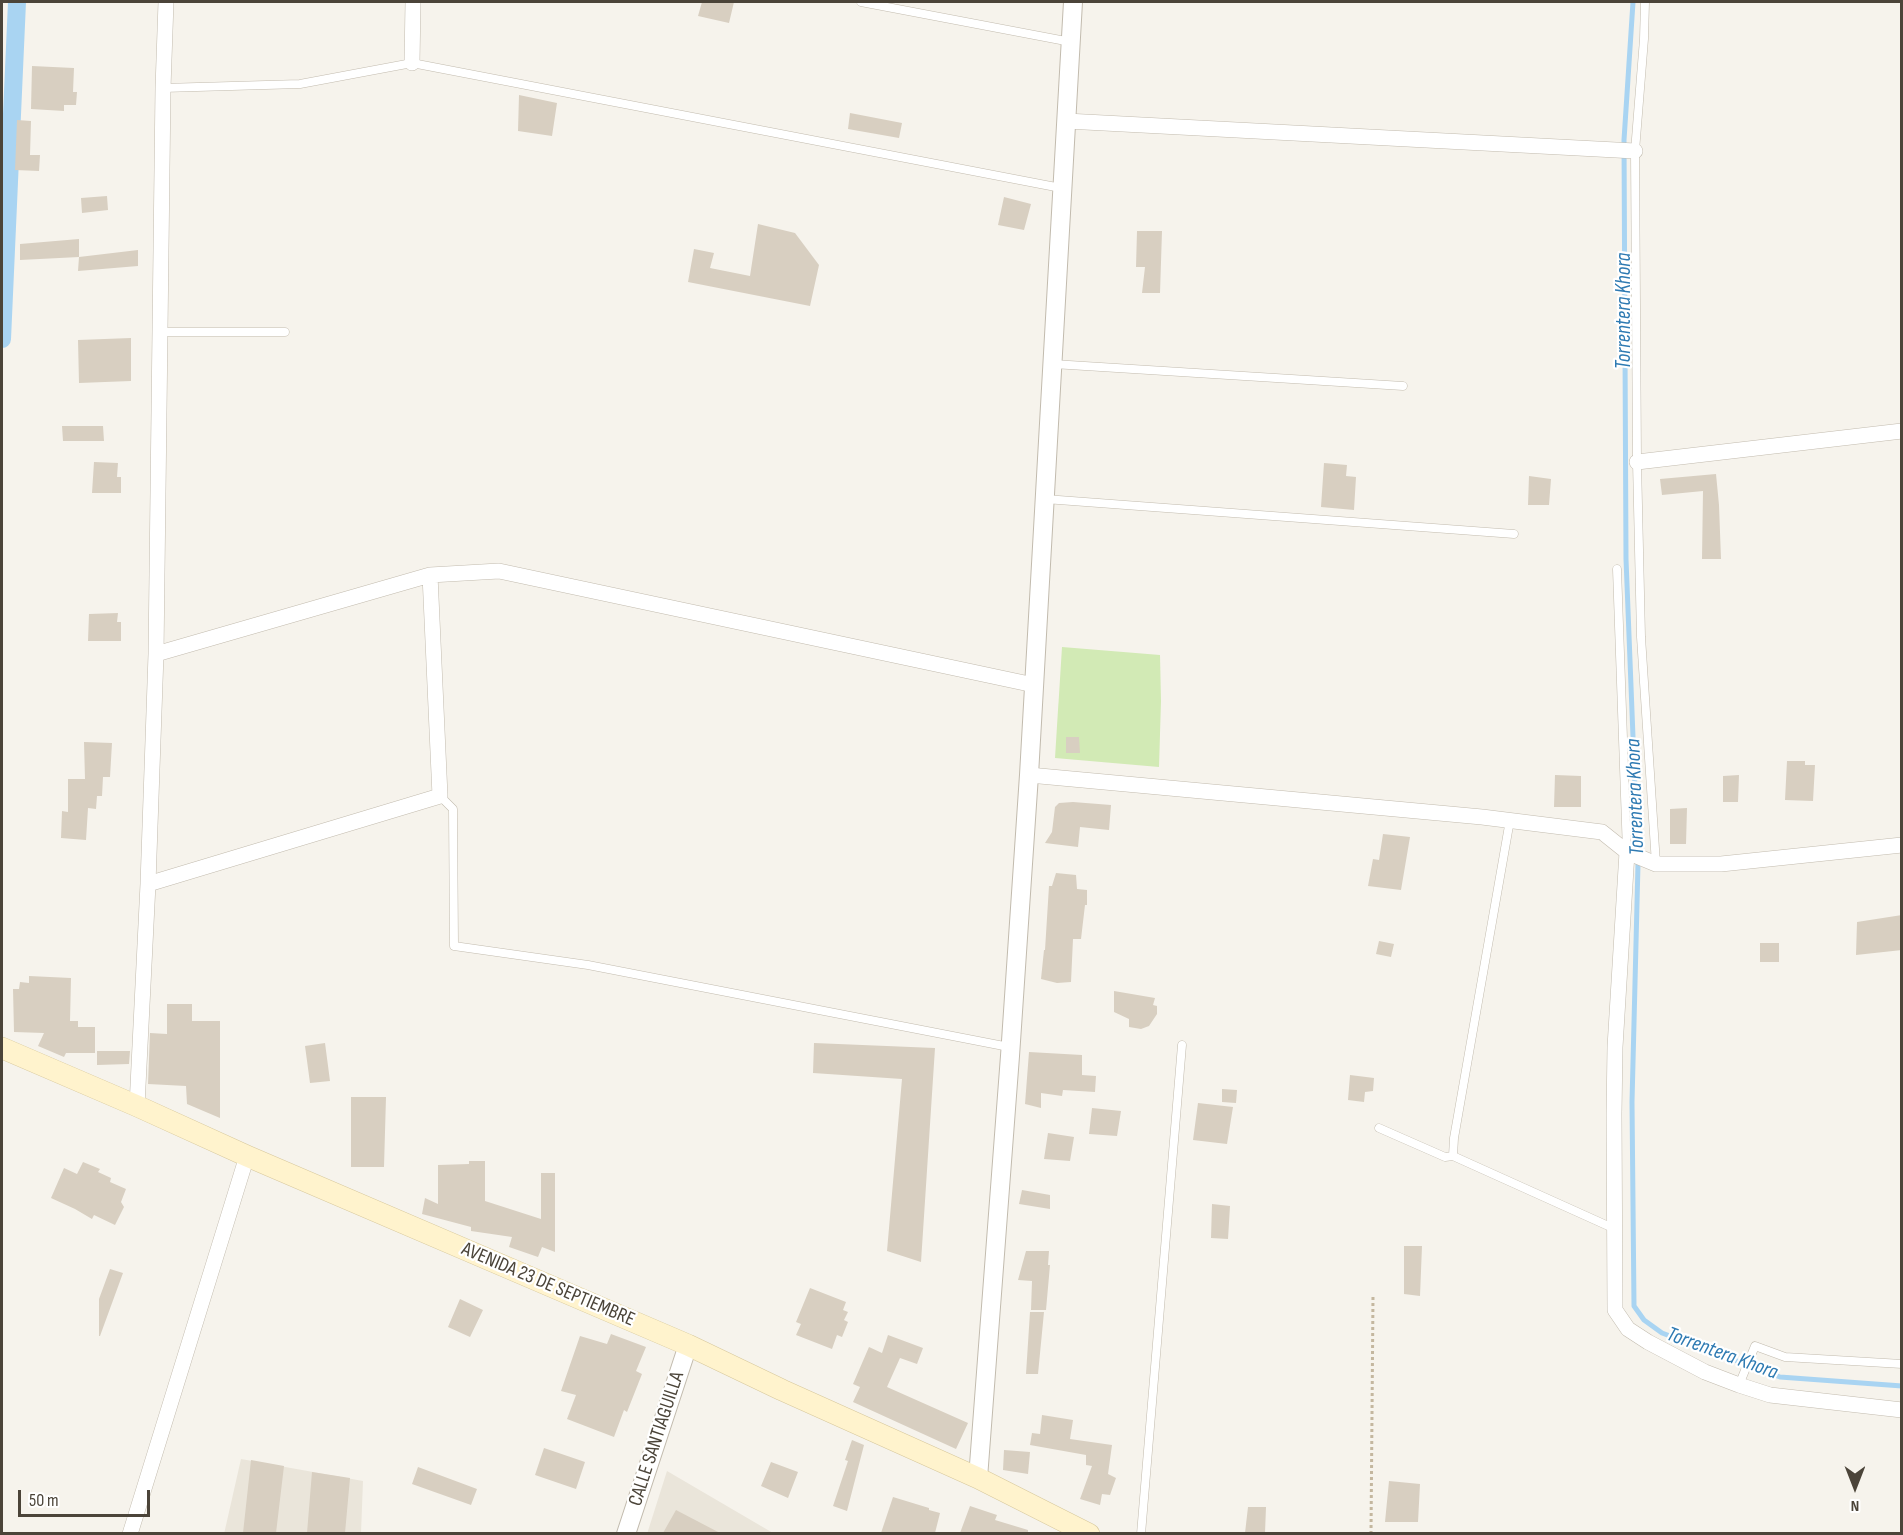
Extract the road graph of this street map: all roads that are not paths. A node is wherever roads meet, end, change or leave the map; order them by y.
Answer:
1 (166, 2) edge
2 (414, 2) edge
3 (861, 2) edge
4 (1073, 2) edge
5 (1645, 2) edge
6 (1071, 42) junction
7 (412, 63) junction
8 (163, 88) junction
9 (1066, 121) junction
10 (1635, 151) junction
11 (1063, 188) junction
12 (160, 332) junction
13 (285, 332) dead end
14 (1053, 364) junction
15 (1403, 386) dead end
16 (1902, 431) edge
17 (1637, 462) junction
18 (1045, 499) junction
19 (1514, 534) dead end
20 (1617, 569) dead end
21 (430, 575) junction
22 (156, 654) junction
23 (1034, 685) junction
24 (1029, 775) junction
25 (440, 796) junction
26 (1510, 820) junction
27 (1902, 845) edge
28 (1627, 852) junction
29 (1656, 864) junction
30 (148, 884) junction
31 (1182, 1045) dead end
32 (1011, 1047) junction
33 (2, 1048) edge
34 (137, 1106) junction
35 (1379, 1128) dead end
36 (247, 1156) junction
37 (1453, 1156) junction
38 (1614, 1229) junction
39 (688, 1344) junction
40 (1902, 1364) edge
41 (1739, 1385) junction
42 (1902, 1410) edge
43 (978, 1478) junction
44 (130, 1533) edge
45 (626, 1533) edge
46 (1089, 1533) edge
47 (1141, 1533) edge

1 - 8 street
2 - 7 street
3 - 6 lane
4 - 6 street
5 - 10 lane
6 - 9 street
7 - 8 lane
7 - 11 lane
8 - 12 street
9 - 10 street
9 - 11 street
10 - 17 lane
11 - 14 street
12 - 13 lane
12 - 22 street
14 - 15 lane
14 - 18 street
16 - 17 street
17 - 29 lane
18 - 19 lane
18 - 23 street
20 - 28 lane
21 - 22 street
21 - 23 street
21 - 25 street
22 - 30 street
23 - 24 street
24 - 26 street
24 - 32 street
25 - 30 street
25 - 32 lane
26 - 28 street
26 - 37 lane
27 - 29 street
28 - 29 street
28 - 38 street
30 - 34 street
31 - 47 lane
32 - 43 street
33 - 34 main road, AVENIDA 23 DE SEPTIEMBRE
34 - 36 main road, AVENIDA 23 DE SEPTIEMBRE
35 - 37 lane
36 - 39 main road, AVENIDA 23 DE SEPTIEMBRE
36 - 44 street
37 - 38 lane
38 - 41 street
39 - 43 main road, AVENIDA 23 DE SEPTIEMBRE
39 - 45 street, CALLE SANTIAGUILLA
40 - 41 lane
41 - 42 street
43 - 46 main road, AVENIDA 23 DE SEPTIEMBRE

